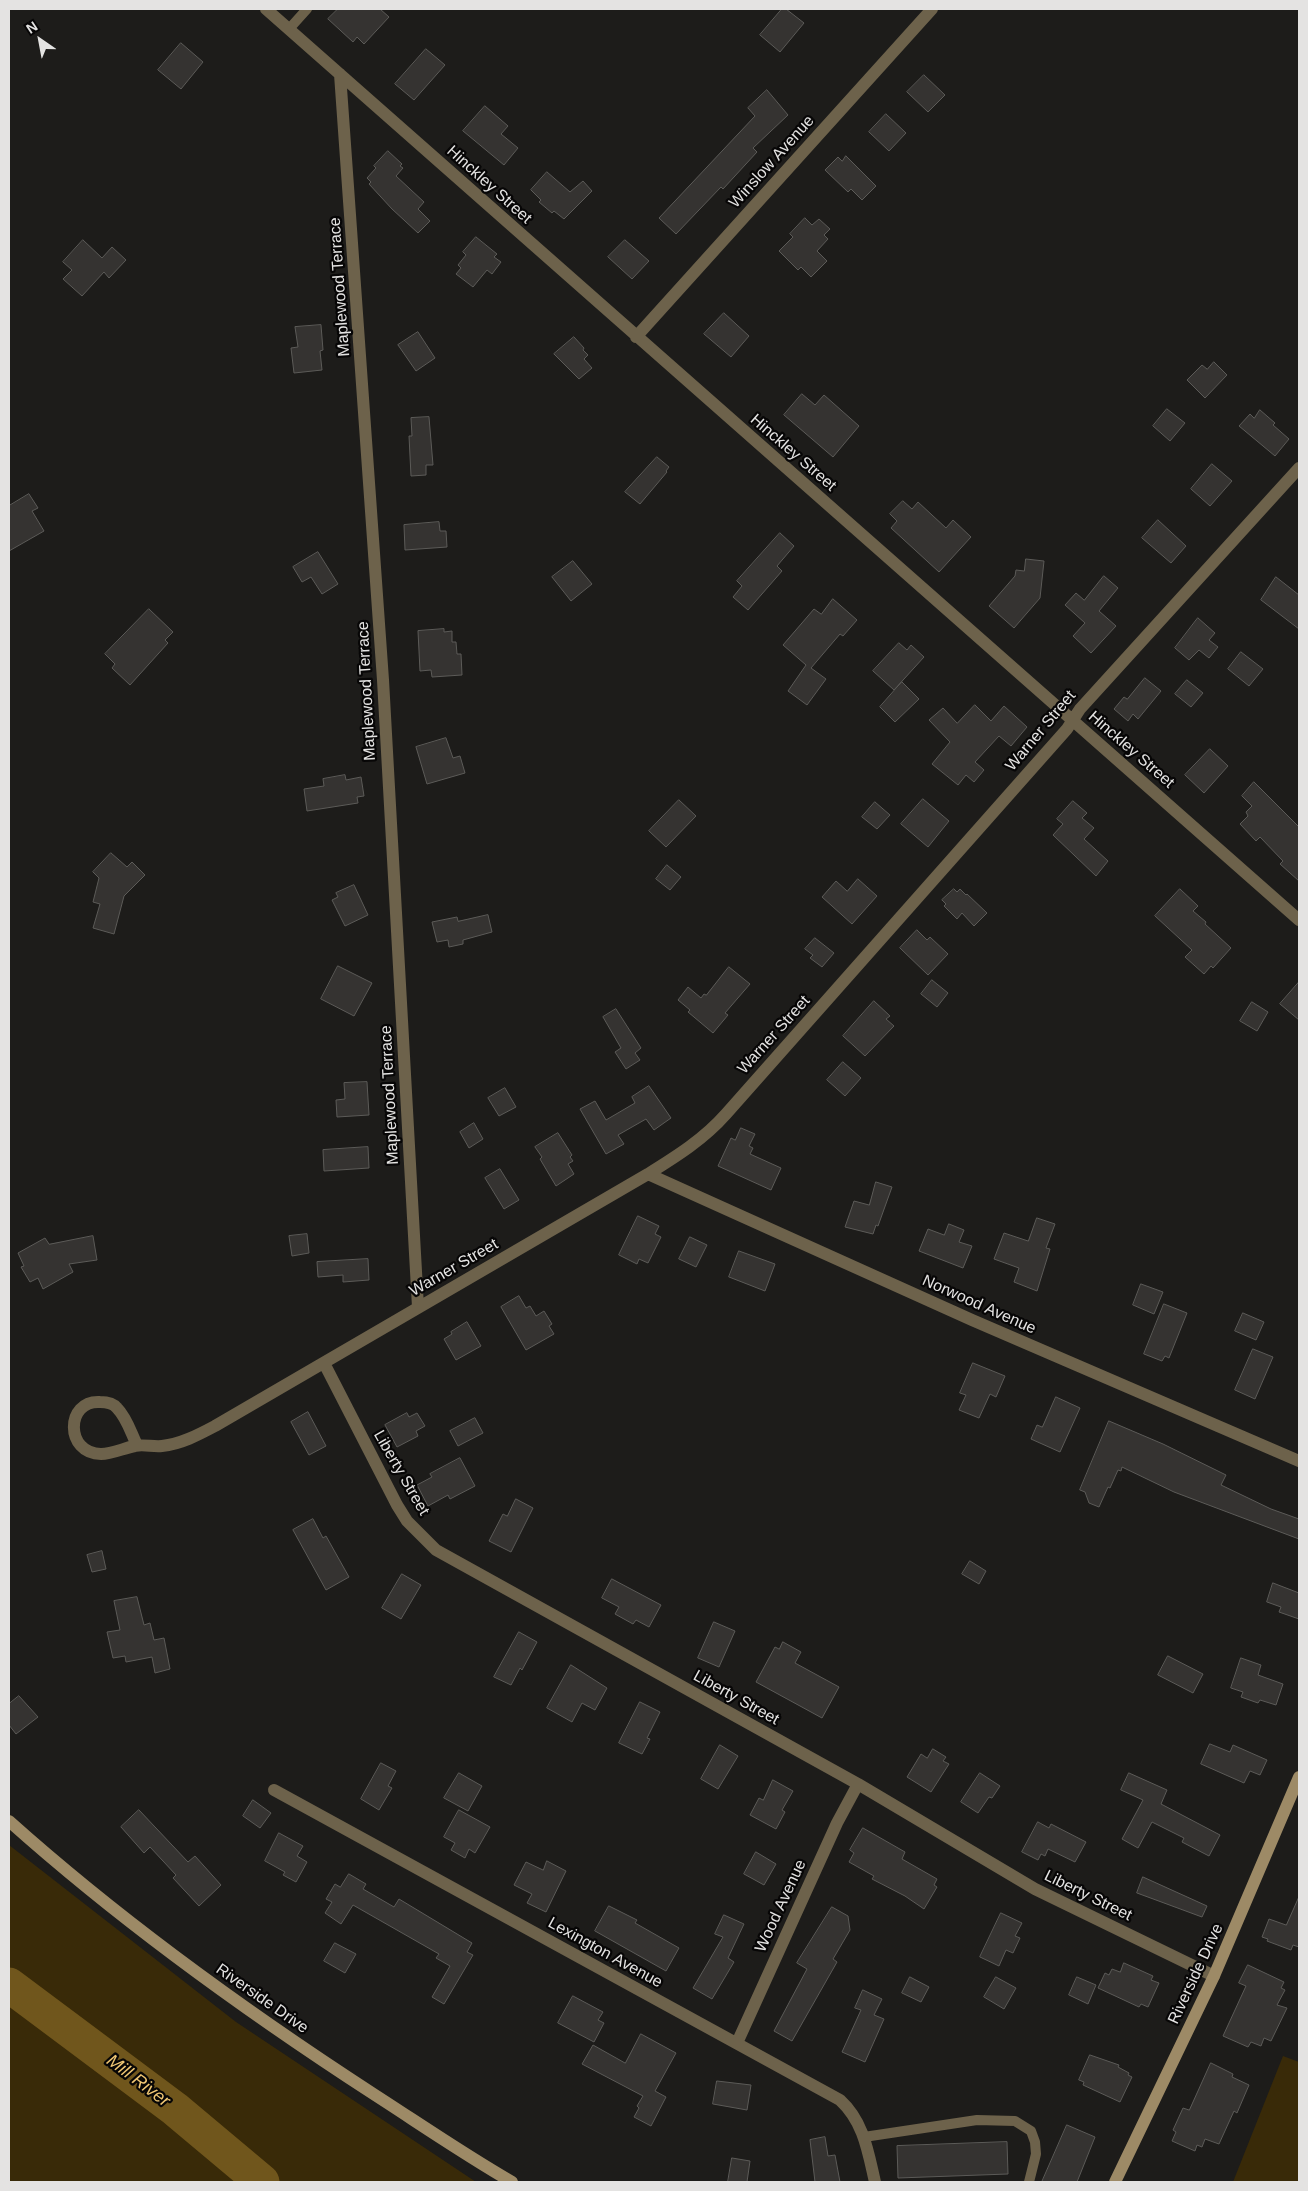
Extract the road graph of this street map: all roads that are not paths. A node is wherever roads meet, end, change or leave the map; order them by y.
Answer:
1 (266, 9) edge
2 (306, 9) edge
3 (932, 9) edge
4 (289, 29) junction
5 (340, 74) junction
6 (636, 336) junction
7 (1299, 468) edge
8 (1073, 720) junction
9 (1299, 920) edge
10 (648, 1174) junction
11 (418, 1307) junction
12 (324, 1363) junction
13 (137, 1445) junction
14 (1299, 1462) edge
15 (1299, 1777) edge
16 (858, 1784) junction
17 (274, 1790) dead end
18 (9, 1822) edge
19 (1214, 1976) junction
20 (737, 2043) junction
21 (864, 2138) junction
22 (512, 2182) edge
23 (875, 2182) edge
24 (1029, 2182) edge
25 (1115, 2182) edge

1 - 4 street, Hinckley Street
2 - 4 lane
3 - 6 street, Winslow Avenue
4 - 5 street, Hinckley Street
5 - 6 street, Hinckley Street
5 - 11 street, Maplewood Terrace
6 - 8 street, Hinckley Street
7 - 8 street, Warner Street
8 - 9 street, Hinckley Street
8 - 10 street, Warner Street
10 - 11 street, Warner Street
10 - 14 street, Norwood Avenue
11 - 12 street, Warner Street
12 - 13 street, Warner Street
12 - 16 street, Liberty Street
13 - 13 street, Warner Street
15 - 19 street, Riverside Drive
16 - 19 street, Liberty Street
16 - 20 street, Wood Avenue
17 - 20 street, Lexington Avenue
18 - 22 street, Riverside Drive
19 - 25 street, Riverside Drive
20 - 21 street, Lexington Avenue
21 - 23 street, Lexington Avenue
21 - 24 lane

